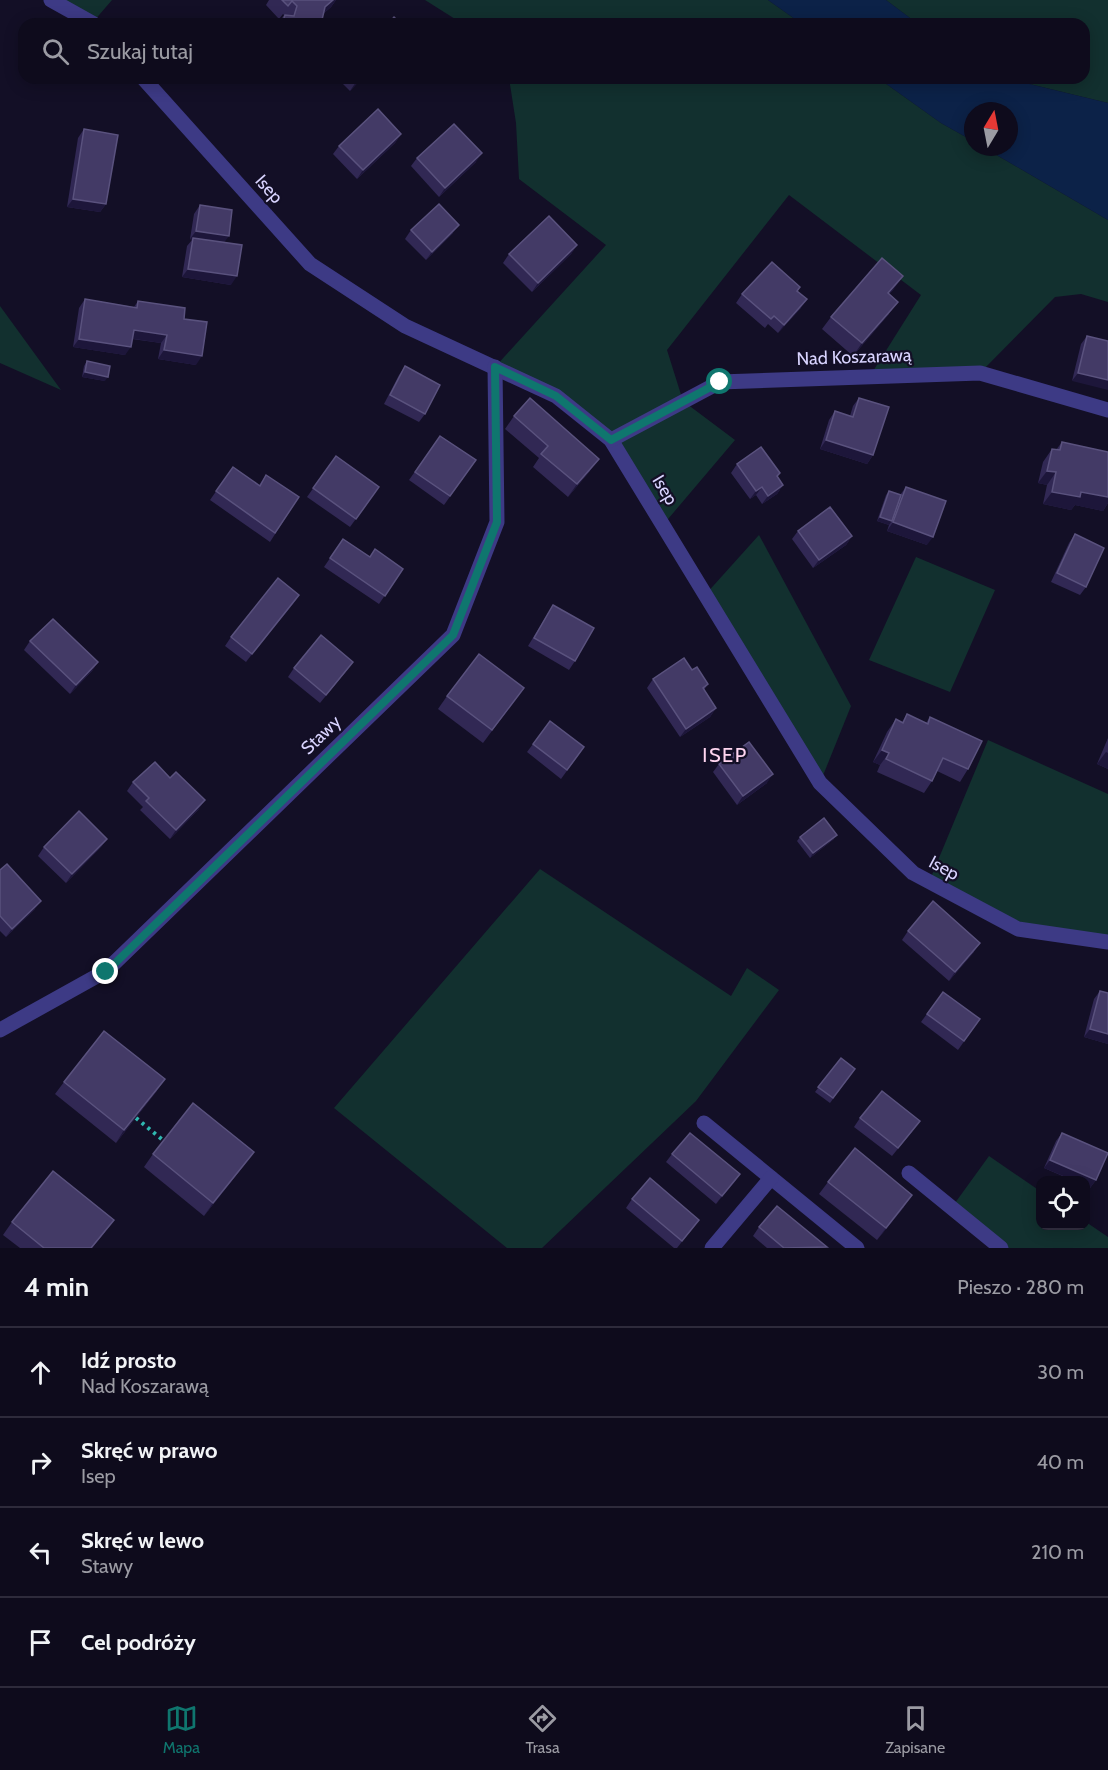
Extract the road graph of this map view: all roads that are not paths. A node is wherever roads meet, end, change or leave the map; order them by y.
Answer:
1 (51, 0) edge
2 (83, 18) edge
3 (148, 84) edge
4 (495, 367) junction
5 (1108, 410) edge
6 (611, 440) junction
7 (1108, 942) edge
8 (0, 1030) edge
9 (704, 1123) dead end
10 (909, 1173) dead end
11 (771, 1178) junction
12 (712, 1248) edge
13 (857, 1248) edge
14 (1001, 1248) edge

1 - 2 street
3 - 4 street, Isep
4 - 6 street, Isep
4 - 8 street, Stawy
5 - 6 street, Nad Koszarawą
6 - 7 street, Isep
9 - 11 street
10 - 14 street
11 - 12 street
11 - 13 street

